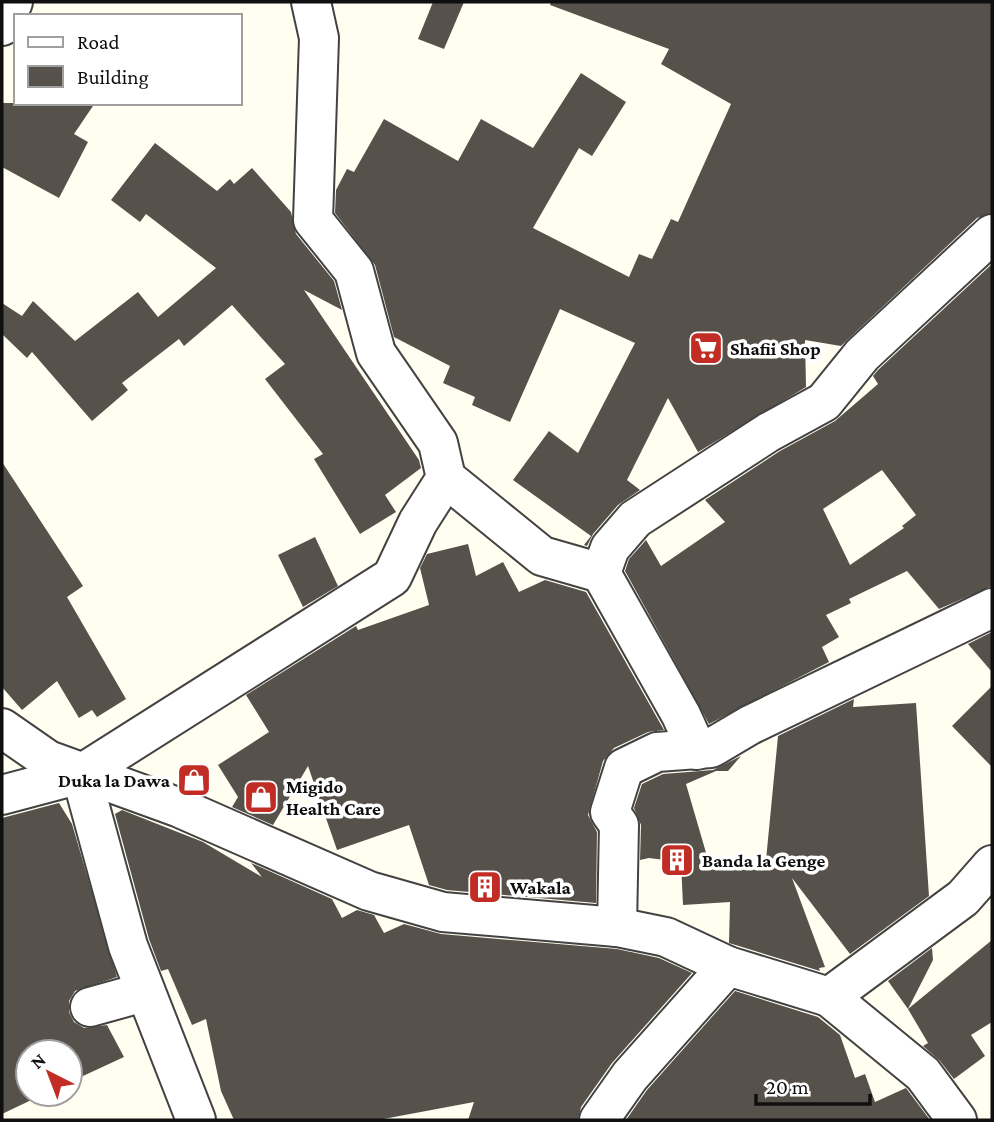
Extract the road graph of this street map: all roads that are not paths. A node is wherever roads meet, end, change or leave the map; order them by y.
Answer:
1 (13, 2) edge
2 (311, 2) edge
3 (2, 26) edge
4 (992, 234) edge
5 (446, 478) junction
6 (601, 573) junction
7 (992, 608) edge
8 (2, 729) edge
9 (697, 750) junction
10 (81, 774) junction
11 (2, 795) edge
12 (992, 865) edge
13 (617, 927) junction
14 (728, 966) junction
15 (144, 992) junction
16 (829, 997) junction
17 (90, 1007) dead end
18 (196, 1120) edge
19 (599, 1120) edge
20 (957, 1120) edge

1 - 3 street
2 - 5 street
4 - 6 street
5 - 6 street
5 - 10 street
6 - 9 street
7 - 9 street
8 - 10 street
9 - 13 street
10 - 11 street
10 - 13 street
10 - 15 street
12 - 16 street
13 - 14 street
14 - 16 street
14 - 19 street
15 - 17 street
15 - 18 street
16 - 20 street

